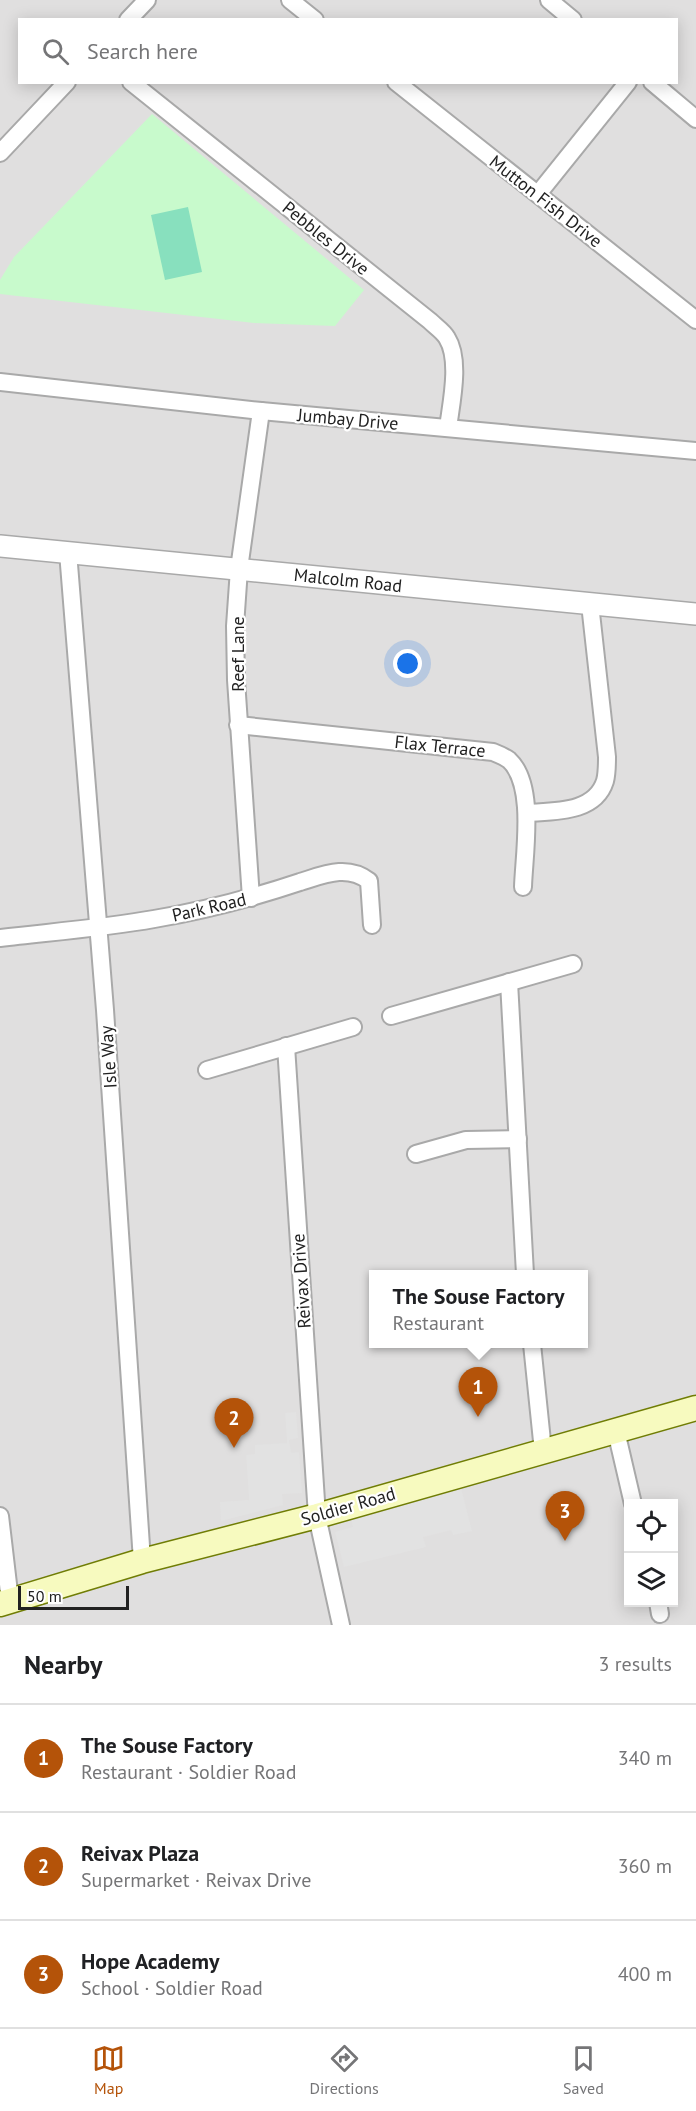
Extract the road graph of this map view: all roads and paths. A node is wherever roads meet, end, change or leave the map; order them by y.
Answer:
1 (147, 0) edge
2 (290, 0) edge
3 (549, 0) edge
4 (130, 18) edge
5 (312, 18) edge
6 (571, 18) edge
7 (65, 84) edge
8 (134, 84) edge
9 (399, 84) edge
10 (626, 84) edge
11 (654, 84) edge
12 (696, 118) edge
13 (0, 153) edge
14 (538, 194) junction
15 (696, 320) edge
16 (0, 382) edge
17 (261, 411) junction
18 (447, 428) junction
19 (696, 452) edge
20 (0, 546) edge
21 (68, 552) junction
22 (239, 569) junction
23 (590, 604) junction
24 (696, 614) edge
25 (238, 725) junction
26 (527, 813) junction
27 (523, 887) dead end
28 (251, 898) junction
29 (372, 925) dead end
30 (98, 926) junction
31 (0, 938) edge
32 (573, 964) dead end
33 (509, 982) junction
34 (391, 1016) dead end
35 (352, 1027) dead end
36 (286, 1046) junction
37 (207, 1070) dead end
38 (518, 1139) junction
39 (416, 1154) dead end
40 (525, 1270) edge
41 (532, 1348) edge
42 (696, 1408) edge
43 (616, 1431) junction
44 (543, 1451) junction
45 (632, 1499) edge
46 (317, 1515) junction
47 (0, 1516) edge
48 (142, 1562) junction
49 (5, 1602) edge
50 (341, 1625) edge

1 - 4 street
2 - 5 street
3 - 6 street
7 - 13 street
8 - 18 street, Pebbles Drive
9 - 14 street, Mutton Fish Drive
10 - 14 street
11 - 12 street
14 - 15 street, Mutton Fish Drive
16 - 17 street, Jumbay Drive
17 - 18 street, Jumbay Drive
17 - 22 street, Reef Lane
18 - 19 street, Jumbay Drive
20 - 21 street, Malcolm Road
21 - 22 street, Malcolm Road
21 - 30 street, Isle Way
22 - 23 street, Malcolm Road
22 - 25 street, Reef Lane
23 - 24 street, Malcolm Road
23 - 26 street
25 - 26 street, Flax Terrace
25 - 28 street, Reef Lane
26 - 27 street, Flax Terrace
28 - 29 street, Park Road
28 - 30 street, Park Road
30 - 31 street, Park Road
30 - 48 street, Isle Way
32 - 33 street
33 - 34 street
33 - 38 street
35 - 36 street
36 - 37 street
36 - 46 street, Reivax Drive
38 - 39 street
38 - 40 street
41 - 44 street
42 - 43 main road, Soldier Road
43 - 44 main road, Soldier Road
43 - 45 street
44 - 46 main road, Soldier Road
46 - 48 main road, Soldier Road
46 - 50 street, Reivax Drive
47 - 49 street
48 - 49 main road, Soldier Road

